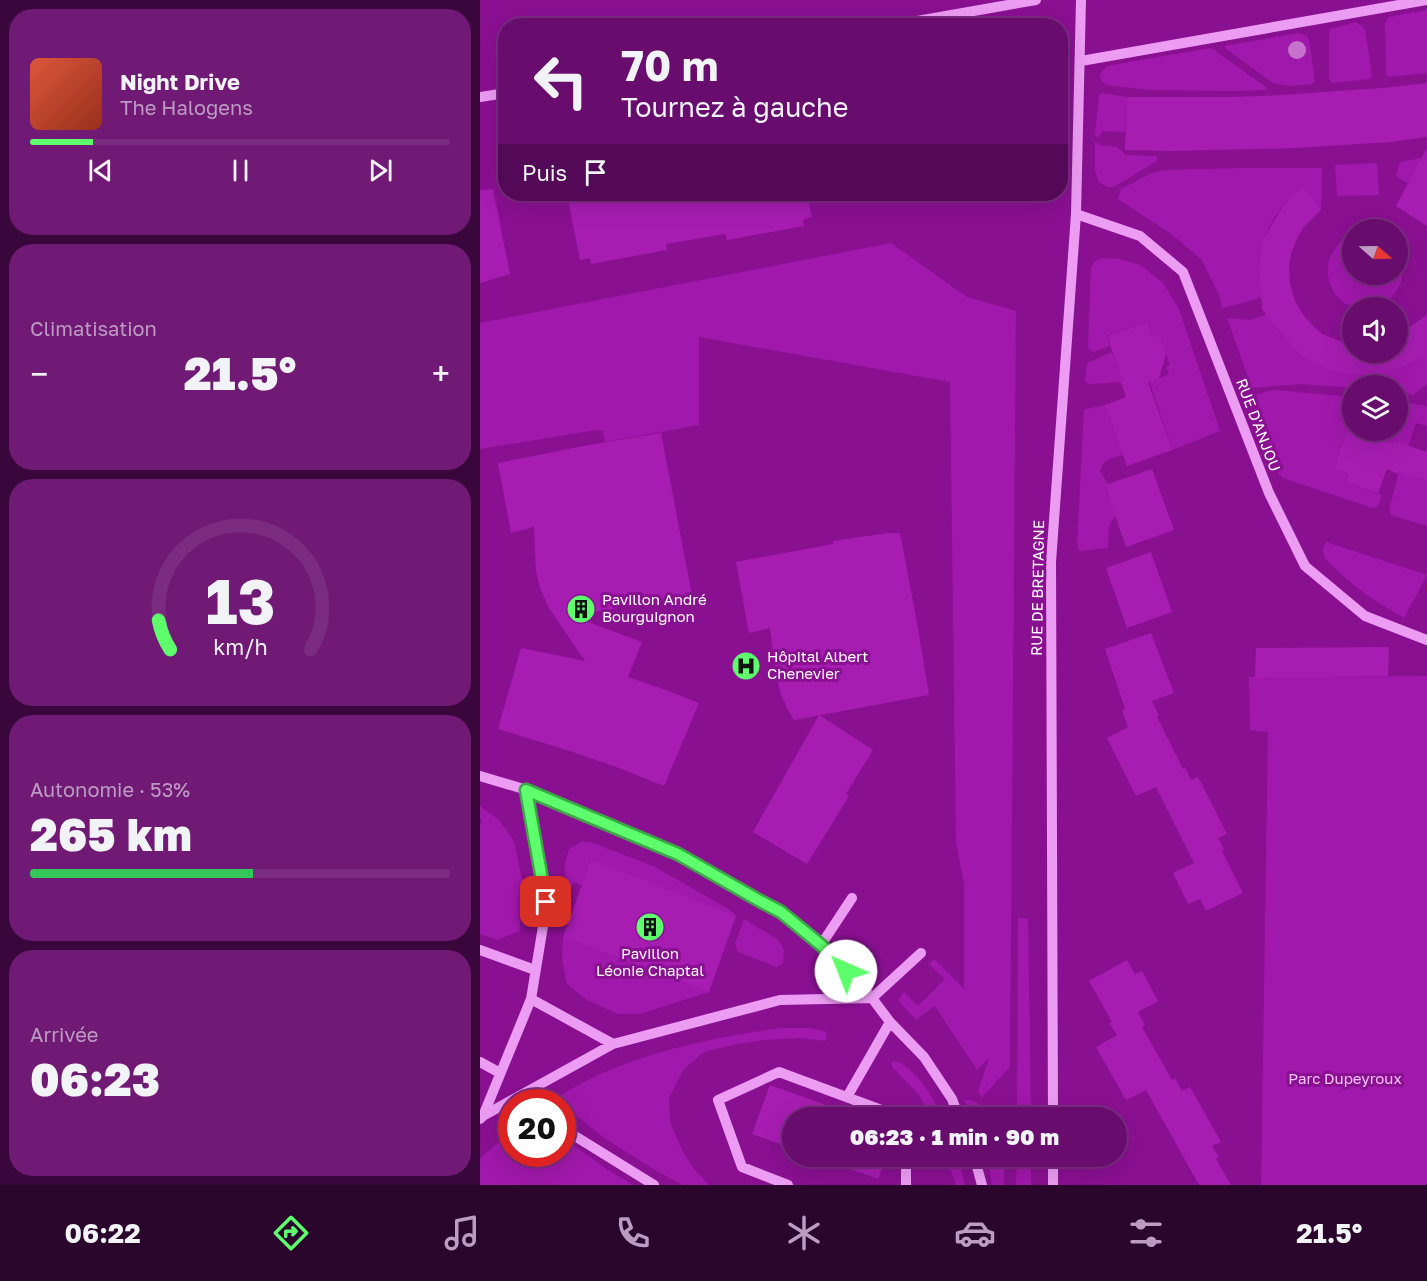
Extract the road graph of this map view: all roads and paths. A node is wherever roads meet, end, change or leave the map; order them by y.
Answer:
1 (963, 0) edge
2 (1036, 0) edge
3 (1082, 0) edge
4 (1427, 0) edge
5 (965, 12) junction
6 (932, 18) edge
7 (1081, 61) junction
8 (498, 94) edge
9 (480, 97) edge
10 (1076, 214) junction
11 (1427, 640) edge
12 (480, 776) edge
13 (526, 790) junction
14 (852, 898) dead end
15 (821, 945) junction
16 (480, 950) edge
17 (921, 953) dead end
18 (535, 970) junction
19 (872, 998) junction
20 (531, 999) junction
21 (890, 1022) junction
22 (614, 1044) junction
23 (480, 1062) edge
24 (500, 1073) junction
25 (538, 1089) edge
26 (847, 1097) junction
27 (874, 1107) edge
28 (955, 1107) edge
29 (1053, 1107) edge
30 (498, 1110) edge
31 (482, 1118) edge
32 (576, 1137) edge
33 (906, 1167) edge
34 (977, 1167) edge
35 (1053, 1167) edge
36 (654, 1185) edge
37 (788, 1185) edge
38 (906, 1185) edge
39 (982, 1185) edge
40 (1053, 1185) edge

1 - 5 street
2 - 5 street
3 - 7 street, RUE DE BRETAGNE
4 - 7 street
5 - 6 street
7 - 10 street, RUE DE BRETAGNE
8 - 9 street
10 - 11 street, RUE D'ANJOU
10 - 29 street, RUE DE BRETAGNE
12 - 13 street
13 - 15 street
13 - 18 street
14 - 15 street
15 - 19 street
16 - 18 street
17 - 19 street
18 - 20 street
19 - 21 street
19 - 22 street
20 - 22 street
20 - 24 street
21 - 26 street
21 - 28 street
22 - 25 street
23 - 24 street
24 - 31 street
26 - 27 street
26 - 37 street
30 - 31 street
32 - 36 street
33 - 38 street
34 - 39 street
35 - 40 street

